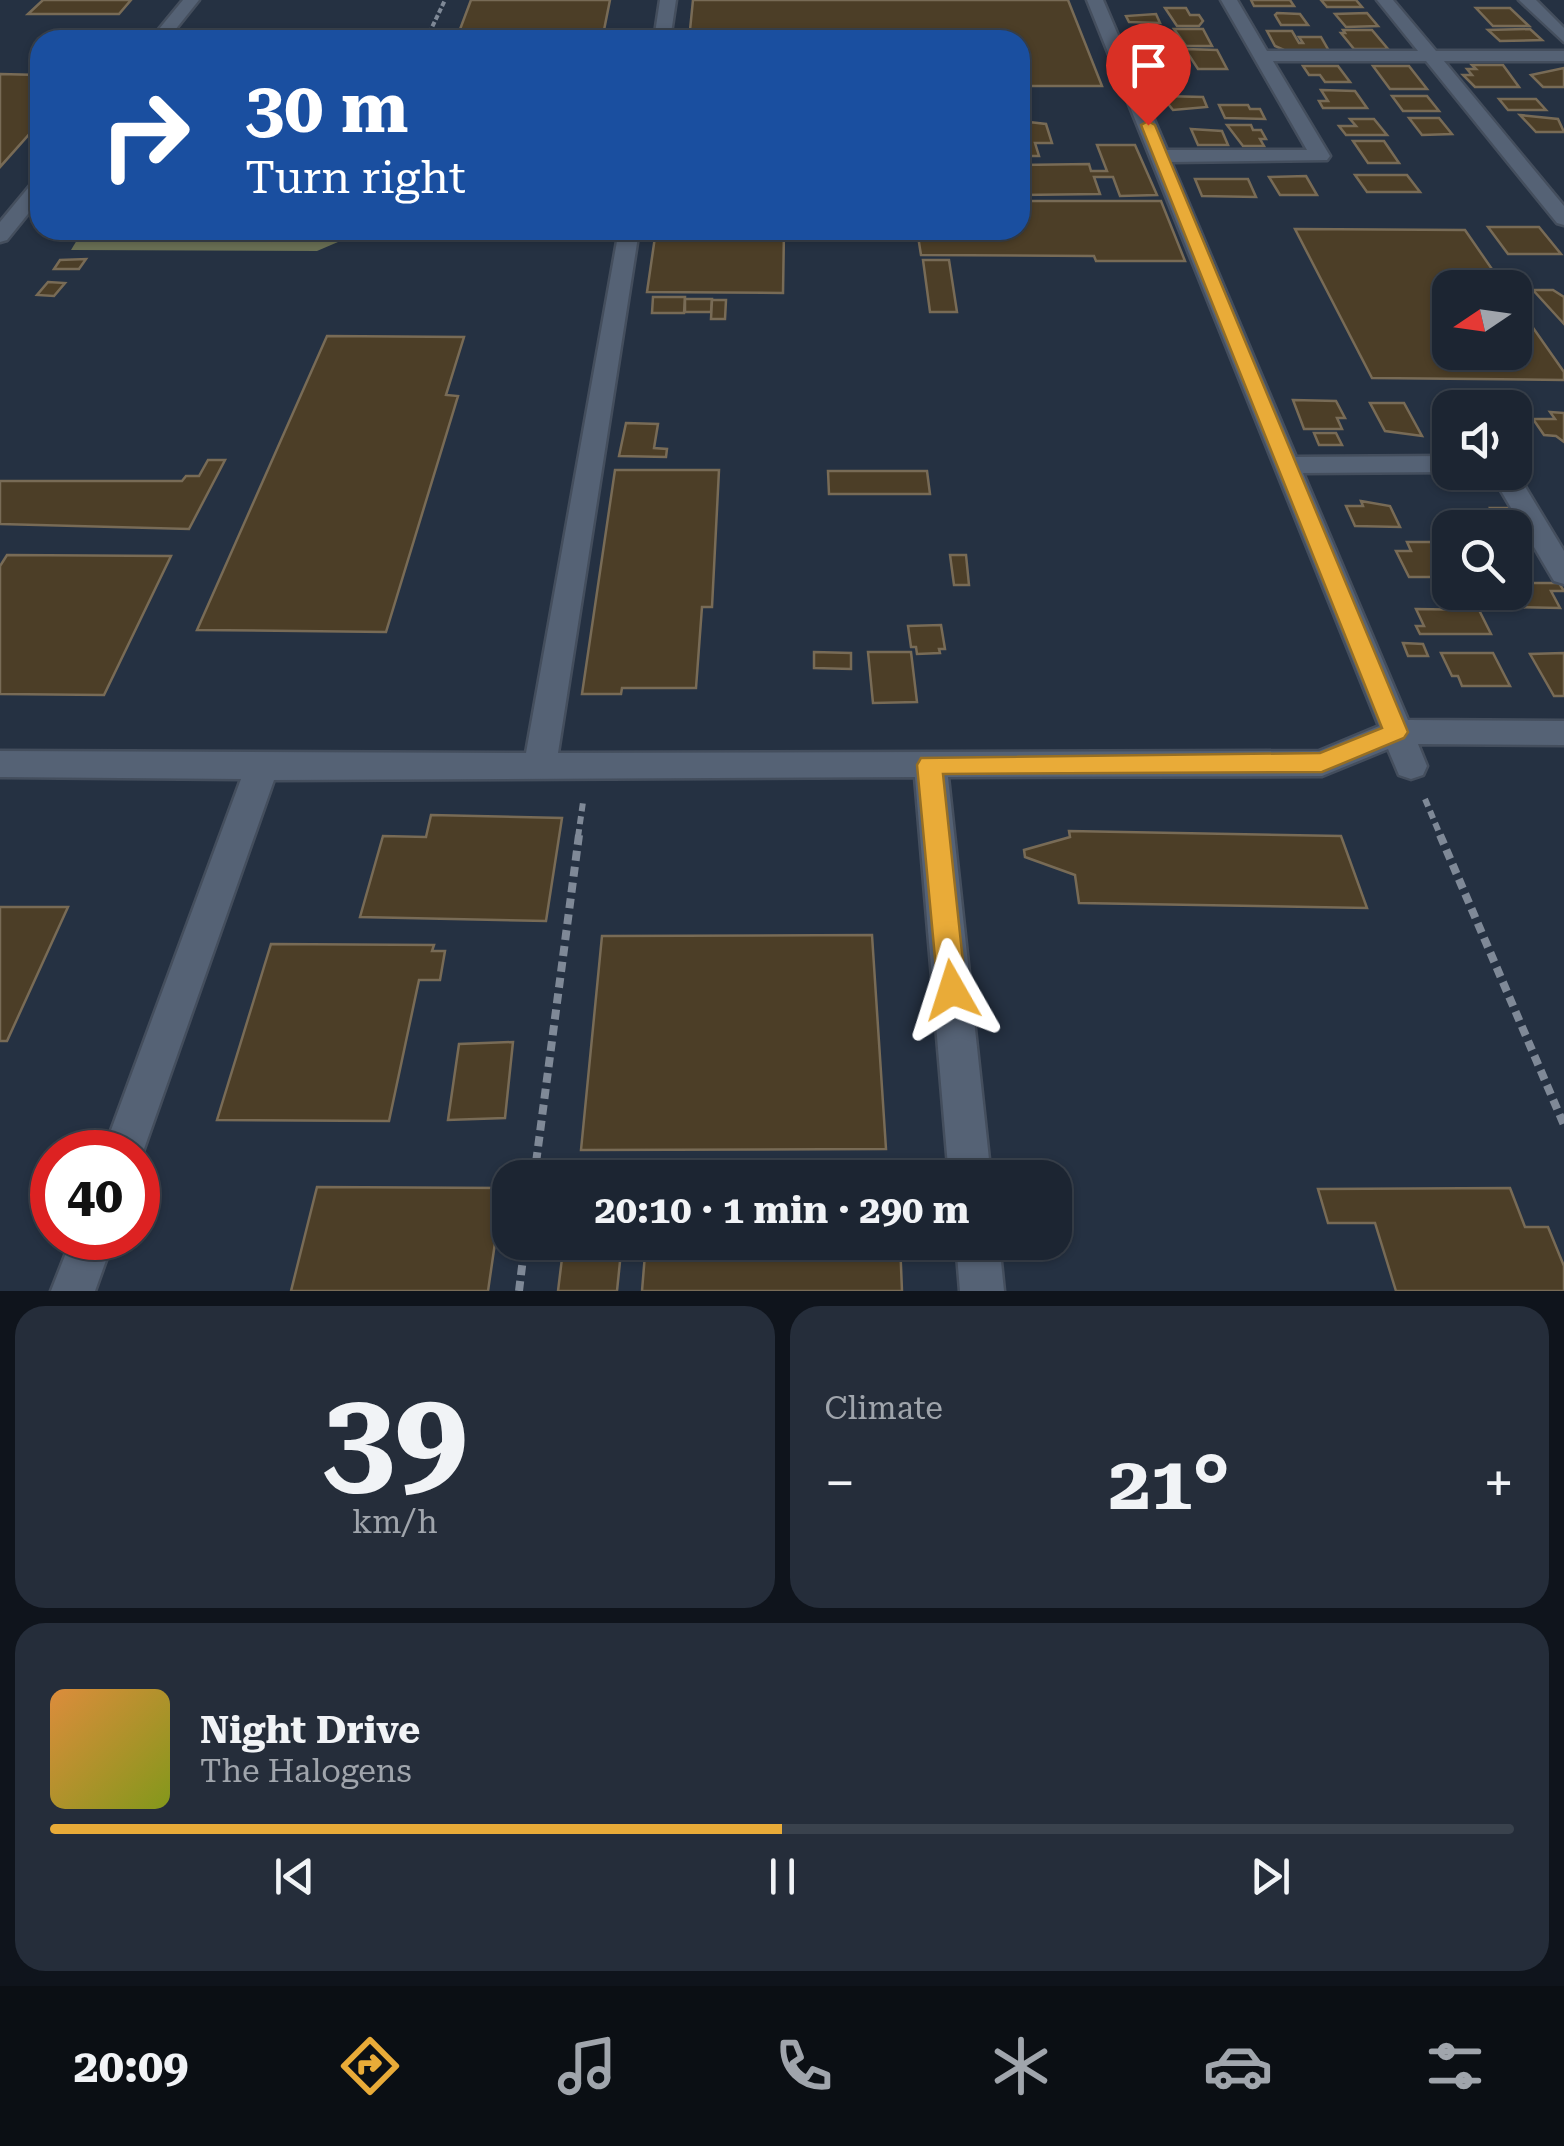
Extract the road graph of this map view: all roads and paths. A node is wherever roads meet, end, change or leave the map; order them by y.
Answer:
1 (191, 0) edge
2 (444, 0) edge
3 (668, 0) edge
4 (1095, 0) edge
5 (1229, 0) edge
6 (1385, 0) edge
7 (1527, 0) edge
8 (166, 30) edge
9 (430, 30) edge
10 (664, 30) edge
11 (1564, 37) edge
12 (1264, 56) junction
13 (1432, 56) junction
14 (1564, 56) edge
15 (1161, 156) junction
16 (30, 198) edge
17 (1564, 218) edge
18 (0, 236) edge
19 (628, 240) edge
20 (1432, 464) edge
21 (1287, 466) junction
22 (1514, 490) edge
23 (1564, 574) edge
24 (1396, 732) junction
25 (1564, 732) edge
26 (0, 764) edge
27 (930, 765) junction
28 (540, 766) junction
29 (588, 766) junction
30 (1410, 766) joint
31 (262, 767) junction
32 (1564, 1125) edge
33 (131, 1130) edge
34 (536, 1160) edge
35 (968, 1160) edge
36 (85, 1260) edge
37 (523, 1260) edge
38 (979, 1260) edge
39 (74, 1291) edge
40 (519, 1291) edge
41 (982, 1291) edge

1 - 8 street
2 - 9 path
3 - 10 street
4 - 15 street
5 - 12 street
6 - 13 street
7 - 11 street
12 - 13 street
12 - 15 street
13 - 14 street
13 - 17 street
15 - 21 street
16 - 18 street
19 - 28 street
20 - 21 street
21 - 24 street
22 - 23 street
24 - 25 street
24 - 27 street
24 - 30 street
26 - 31 street
27 - 29 street
27 - 35 street
28 - 29 street
28 - 31 street
29 - 34 path
30 - 32 path
31 - 33 street
36 - 39 street
37 - 40 path
38 - 41 street

